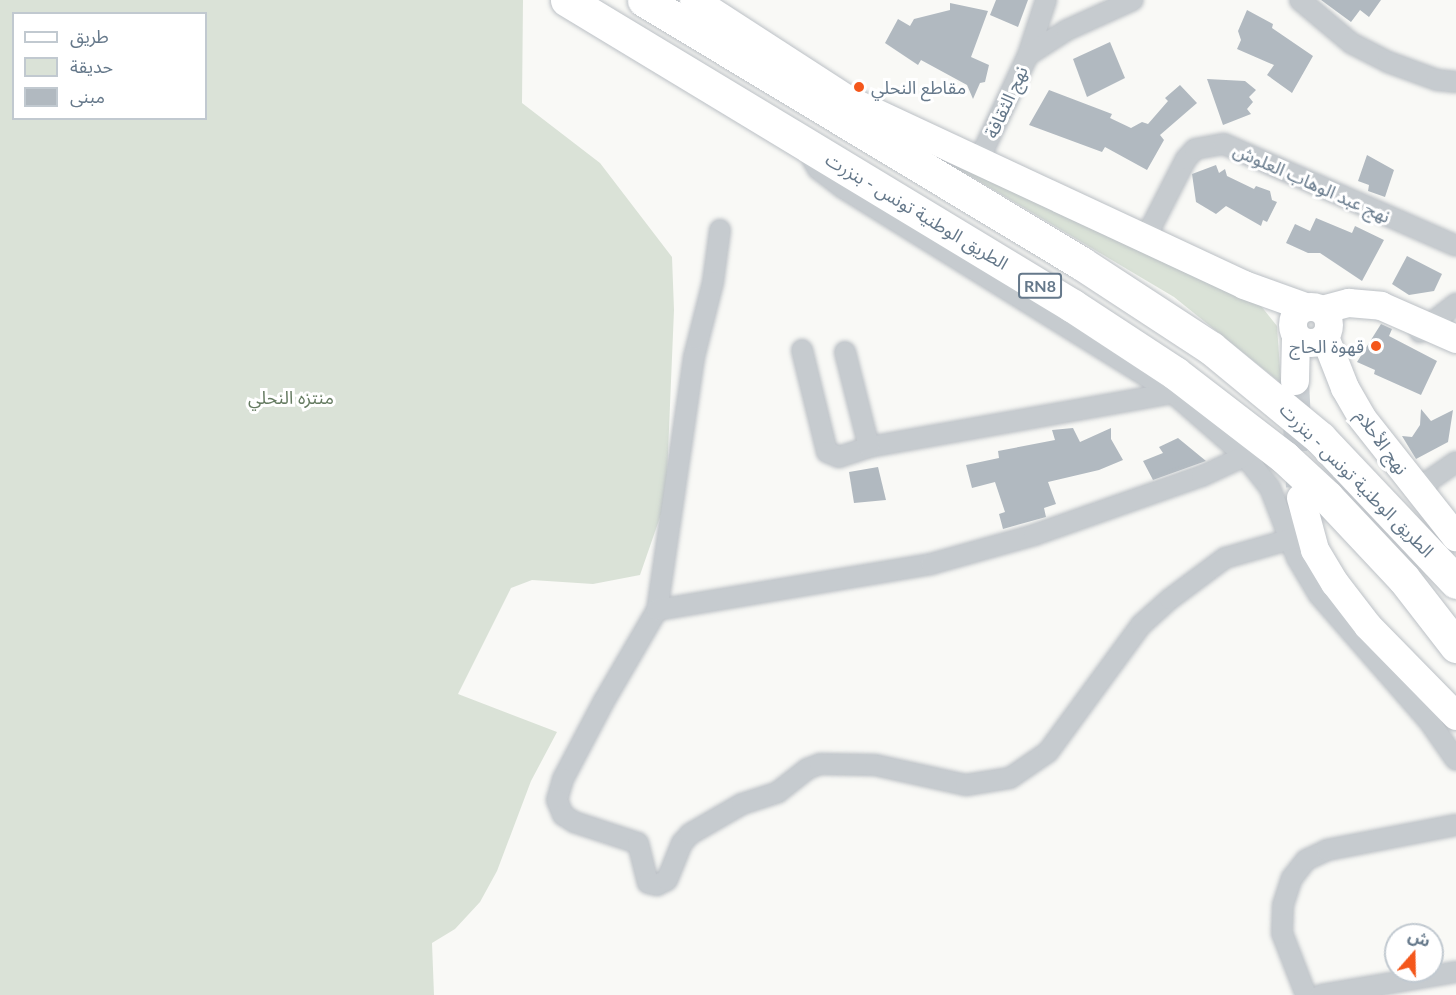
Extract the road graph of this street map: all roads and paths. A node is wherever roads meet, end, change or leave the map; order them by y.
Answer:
1 (567, 0) edge
2 (644, 0) edge
3 (694, 0) edge
4 (1046, 0) edge
5 (1133, 0) edge
6 (1300, 0) edge
7 (1028, 55) junction
8 (1456, 82) edge
9 (810, 146) junction
10 (979, 159) junction
11 (720, 230) dead end
12 (1146, 239) junction
13 (1456, 246) edge
14 (1456, 304) edge
15 (1312, 323) junction
16 (1423, 329) junction
17 (1456, 339) edge
18 (802, 350) dead end
19 (1456, 351) edge
20 (845, 352) dead end
21 (1295, 381) tunnel mouth
22 (1173, 393) junction
23 (869, 447) junction
24 (1245, 456) junction
25 (1456, 462) edge
26 (1417, 489) junction
27 (1301, 498) tunnel mouth
28 (1456, 537) edge
29 (1291, 539) junction
30 (1456, 582) edge
31 (657, 610) junction
32 (1456, 646) edge
33 (1456, 716) edge
34 (1456, 760) edge
35 (1456, 825) edge
36 (1456, 972) edge
37 (1306, 995) edge
38 (1321, 995) edge

1 - 9 highway, الطريق الوطنية تونس - بنزرت / RN8
2 - 30 highway, الطريق الوطنية تونس - بنزرت / RN8
3 - 10 street
4 - 7 street
5 - 7 street, نهج الثقافة
6 - 8 street
7 - 10 street, نهج الثقافة
9 - 22 street
9 - 32 highway, الطريق الوطنية تونس - بنزرت / RN8
10 - 12 street
11 - 31 street
12 - 13 street, نهج عبد الوهاب العلوش
12 - 15 street
14 - 16 street
15 - 16 street
15 - 21 street
15 - 26 street, نهج الأحلام
16 - 17 street
16 - 19 street
18 - 23 street
20 - 23 street
22 - 23 street
22 - 24 street
24 - 29 street
24 - 31 street
25 - 26 street
26 - 28 street, نهج الأحلام
27 - 33 street
29 - 31 street
29 - 34 street
35 - 37 street
36 - 38 street

